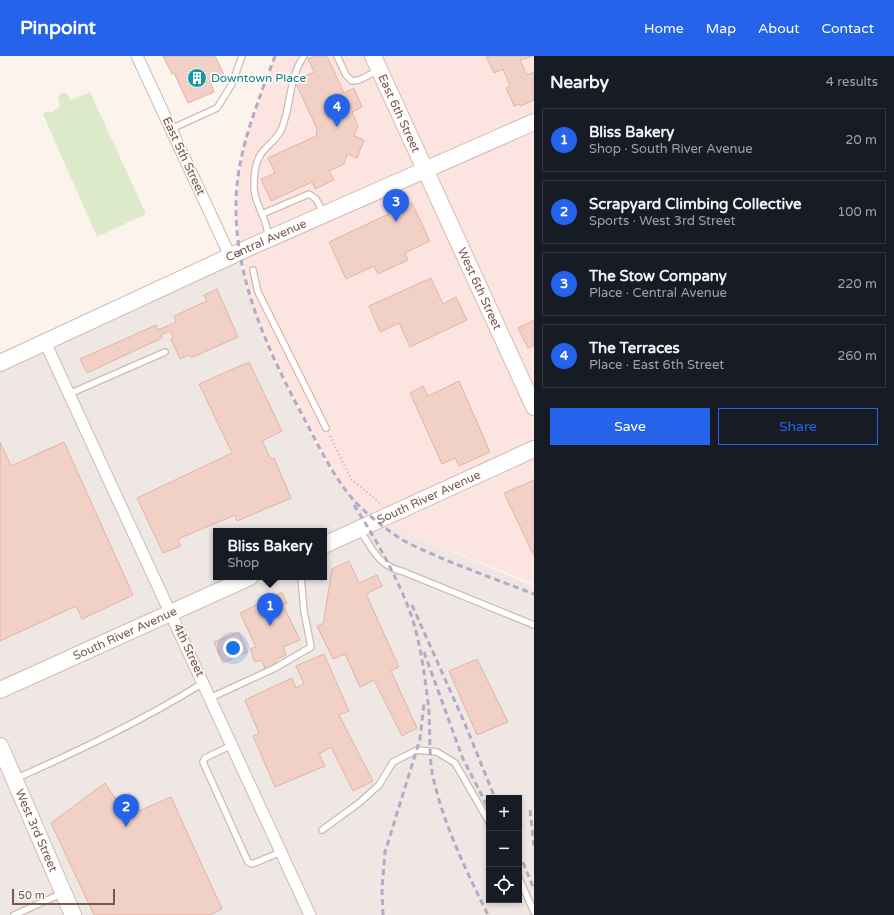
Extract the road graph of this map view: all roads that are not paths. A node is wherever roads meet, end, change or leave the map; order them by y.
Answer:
1 (137, 56) edge
2 (242, 56) edge
3 (304, 56) edge
4 (337, 56) edge
5 (377, 60) edge
6 (534, 122) edge
7 (171, 129) junction
8 (425, 170) junction
9 (262, 214) junction
10 (324, 214) junction
11 (268, 239) junction
12 (230, 256) junction
13 (253, 270) dead end
14 (45, 342) junction
15 (165, 352) dead end
16 (0, 363) edge
17 (69, 394) junction
18 (534, 407) edge
19 (326, 428) road end
20 (534, 449) edge
21 (359, 528) junction
22 (327, 544) edge
23 (243, 580) edge
24 (301, 580) edge
25 (171, 612) junction
26 (534, 625) edge
27 (204, 683) junction
28 (0, 690) edge
29 (210, 698) junction
30 (232, 745) junction
31 (0, 746) edge
32 (15, 779) junction
33 (486, 817) edge
34 (322, 830) dead end
35 (281, 852) junction
36 (522, 885) edge
37 (64, 893) junction
38 (534, 912) edge
39 (14, 915) edge
40 (73, 915) edge
41 (310, 915) edge

1 - 7 street, East 5th Street
2 - 7 lane
3 - 9 lane
4 - 5 lane
5 - 8 street, East 6th Street
6 - 8 street, Central Avenue
7 - 12 street, East 5th Street
8 - 10 street, Central Avenue
8 - 18 street, West 6th Street
9 - 10 lane
9 - 11 lane
10 - 11 street, Central Avenue
11 - 12 street, Central Avenue
12 - 14 street, Central Avenue
13 - 19 lane
14 - 16 street, Central Avenue
14 - 17 street, 4th Street
15 - 17 lane
17 - 25 street, 4th Street
20 - 21 street, South River Avenue
21 - 22 street, South River Avenue
21 - 26 lane
23 - 25 street, South River Avenue
24 - 29 lane
25 - 27 street, 4th Street
25 - 28 street, South River Avenue
27 - 29 street, 4th Street
27 - 32 lane
29 - 30 street, 4th Street
30 - 35 street, 4th Street
30 - 35 lane
31 - 32 street, West 3rd Street
32 - 37 street, West 3rd Street
33 - 34 lane
35 - 41 street, 4th Street
36 - 38 lane
37 - 39 lane
37 - 40 street, West 3rd Street

